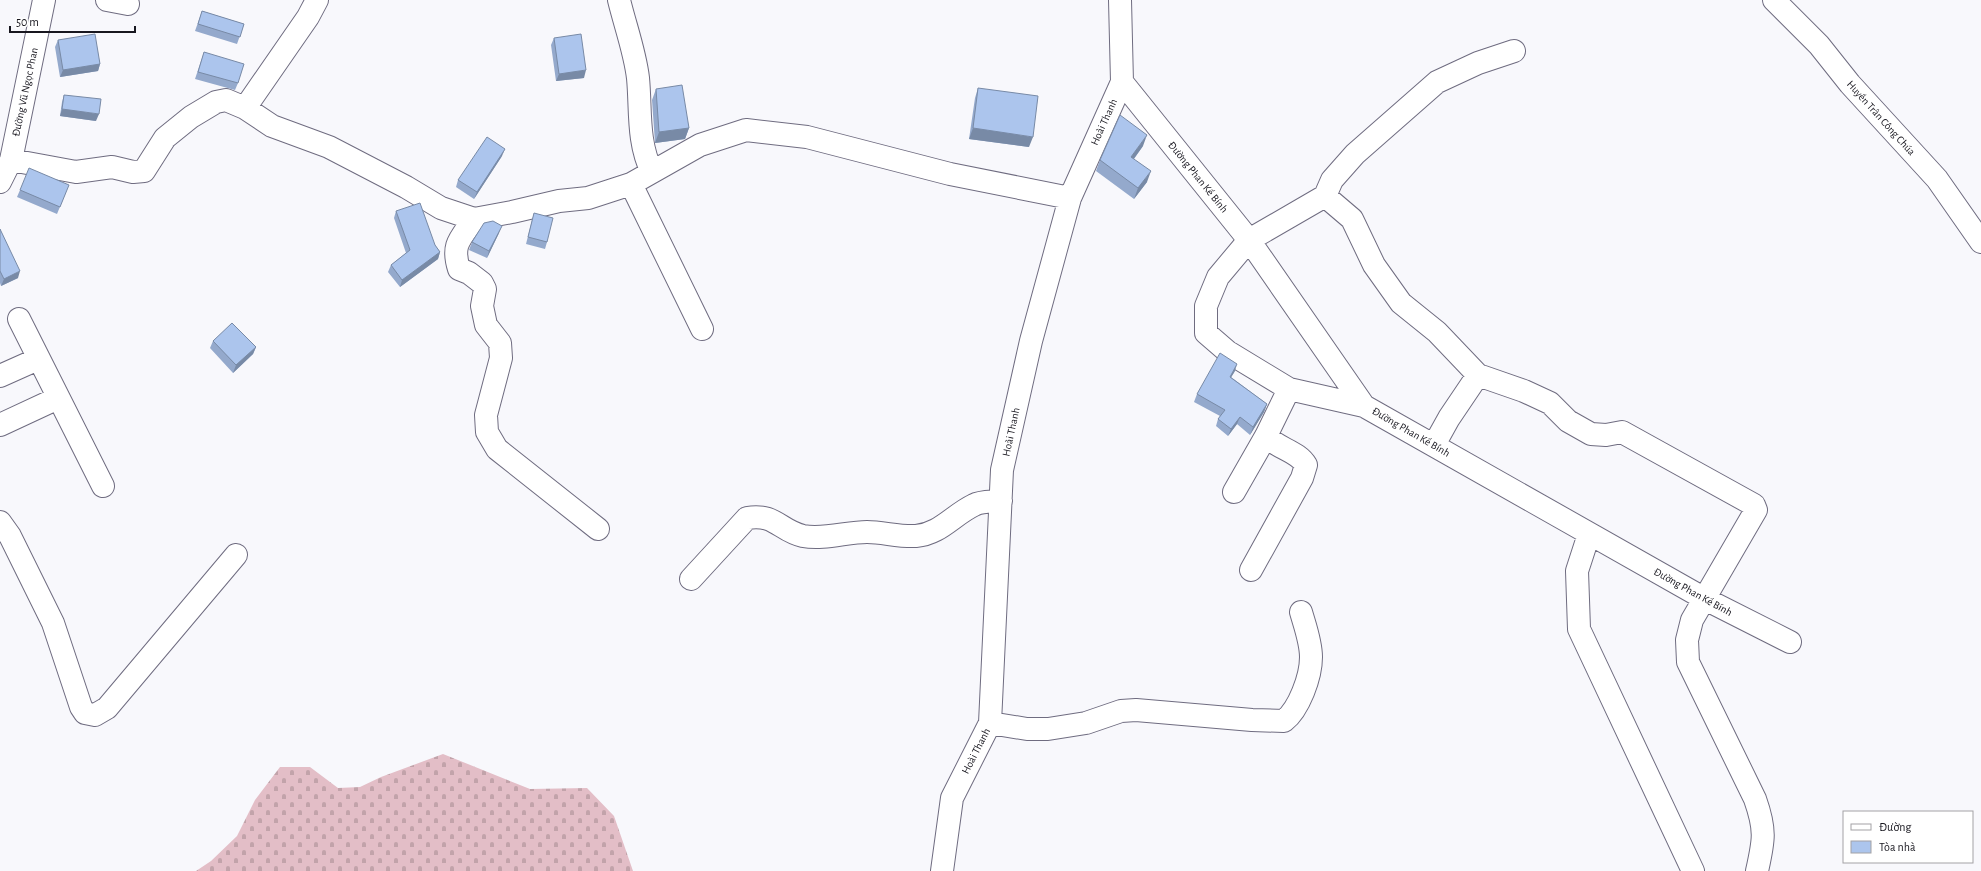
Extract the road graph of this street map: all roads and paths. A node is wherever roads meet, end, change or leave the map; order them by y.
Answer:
1 (44, 0) edge
2 (317, 0) edge
3 (619, 0) edge
4 (1120, 0) edge
5 (1774, 0) edge
6 (1514, 51) dead end
7 (1122, 82) junction
8 (245, 108) junction
9 (11, 160) junction
10 (652, 172) junction
11 (0, 182) edge
12 (630, 184) junction
13 (1325, 196) junction
14 (1070, 198) junction
15 (474, 218) junction
16 (1249, 240) junction
17 (1981, 242) edge
18 (18, 319) dead end
19 (702, 329) dead end
20 (38, 359) junction
21 (1478, 375) junction
22 (0, 376) edge
23 (1289, 389) junction
24 (58, 398) junction
25 (1364, 406) junction
26 (0, 425) edge
27 (1266, 436) junction
28 (1434, 445) junction
29 (103, 486) dead end
30 (1234, 492) dead end
31 (1001, 501) junction
32 (0, 522) edge
33 (598, 529) dead end
34 (1589, 534) junction
35 (236, 555) dead end
36 (1251, 570) dead end
37 (691, 579) dead end
38 (1705, 599) junction
39 (1301, 612) dead end
40 (1790, 642) dead end
41 (990, 723) junction
42 (942, 871) edge
43 (1693, 871) edge
44 (1757, 871) edge

1 - 9 street, Đường Vũ Ngọc Phan
2 - 8 street
3 - 10 street
4 - 7 street, Hoài Thanh
5 - 17 street, Huyền Trân Công Chúa
6 - 13 street
7 - 14 street, Hoài Thanh
7 - 16 street, Đường Phan Kế Bính
8 - 9 street
8 - 15 street
9 - 11 street, Đường Vũ Ngọc Phan
10 - 12 street
10 - 14 street
12 - 15 street
12 - 19 street
13 - 16 street
13 - 21 street
14 - 31 street, Hoài Thanh
15 - 33 street
16 - 23 street
16 - 25 street, Đường Phan Kế Bính
18 - 20 street
20 - 22 street
20 - 24 street
21 - 28 street
21 - 38 street
23 - 25 street
23 - 27 street
24 - 26 street
24 - 29 street
25 - 28 street, Đường Phan Kế Bính
27 - 30 street
27 - 36 street
28 - 34 street, Đường Phan Kế Bính
31 - 37 street
31 - 41 street, Hoài Thanh
32 - 35 street
34 - 38 street, Đường Phan Kế Bính
34 - 43 street
38 - 40 street, Đường Phan Kế Bính
38 - 44 street
39 - 41 street
41 - 42 street, Hoài Thanh

